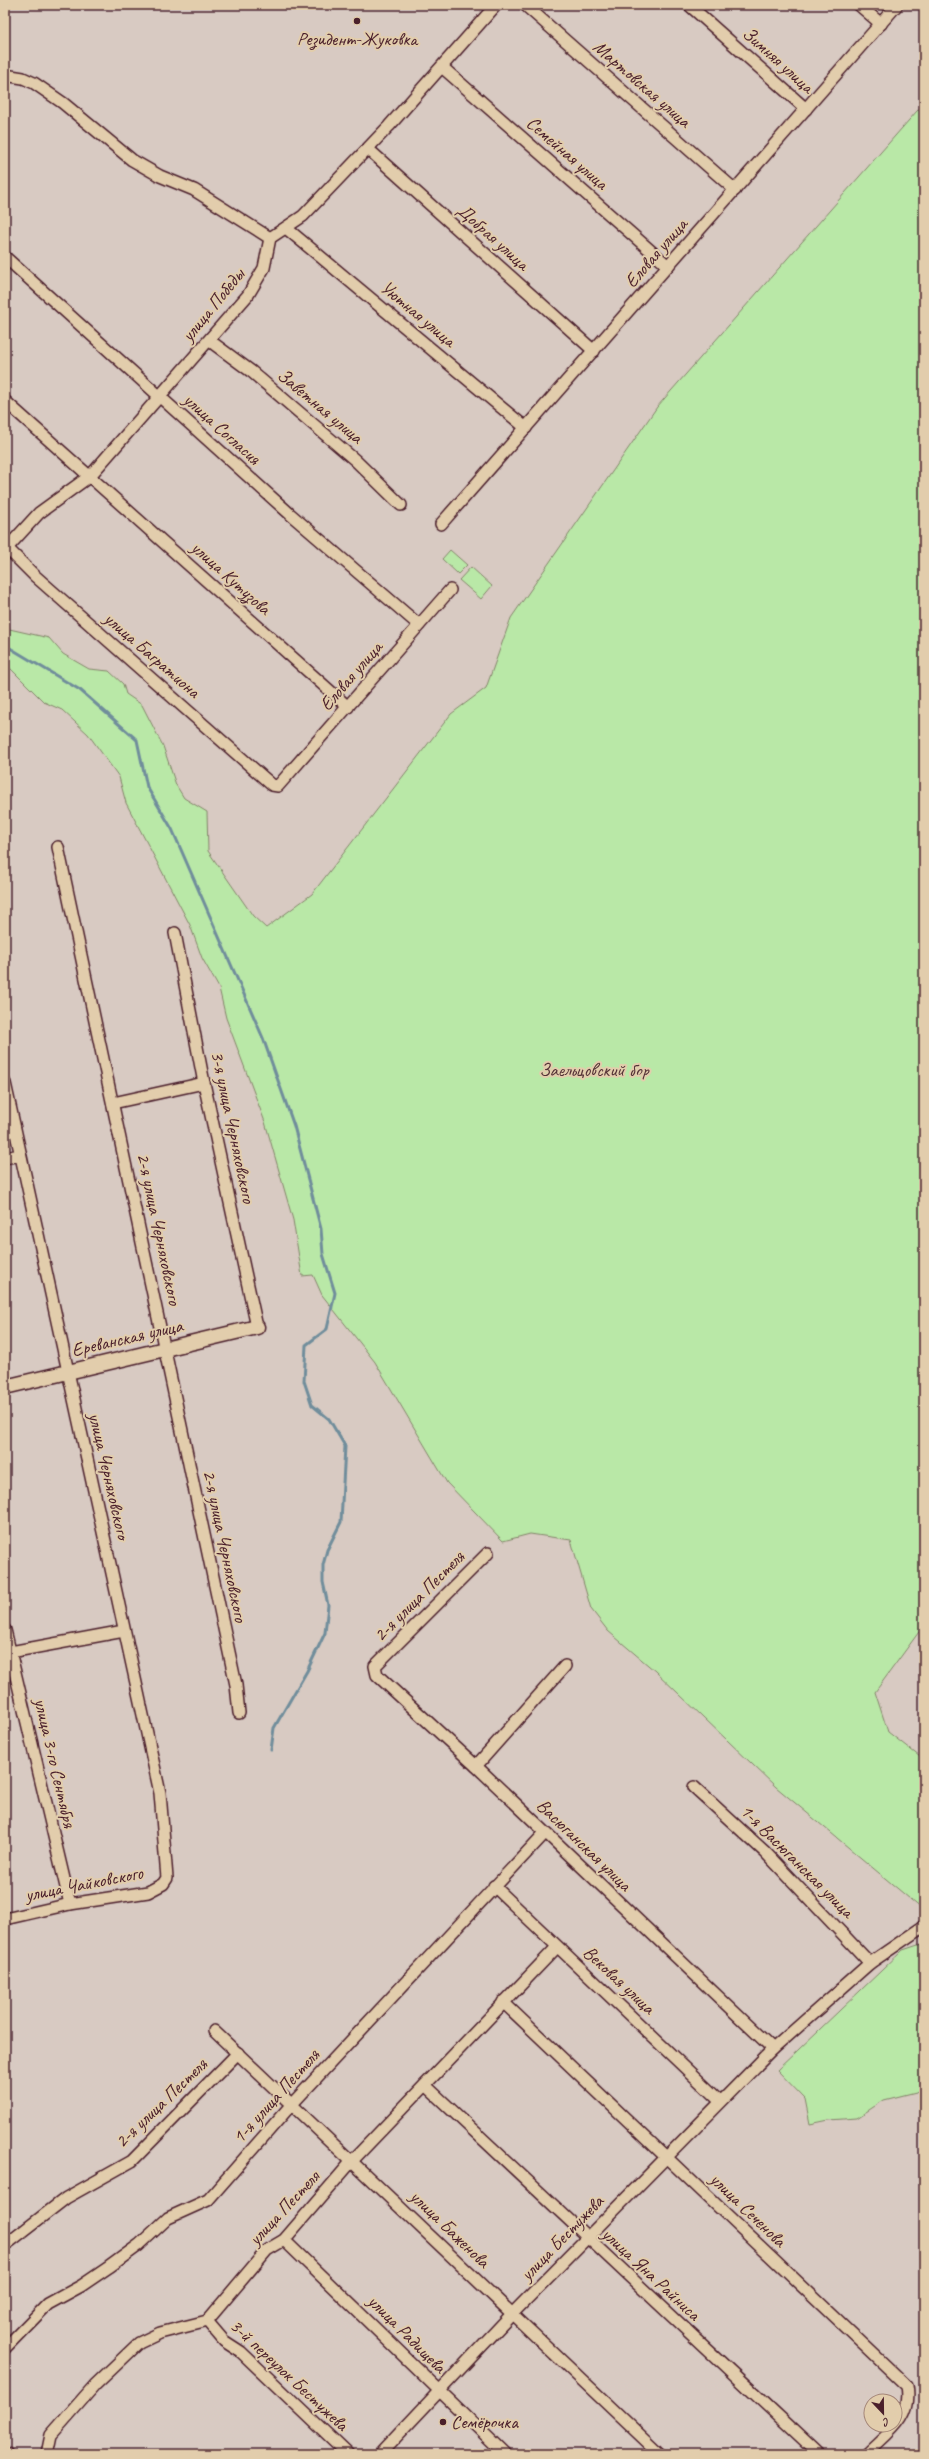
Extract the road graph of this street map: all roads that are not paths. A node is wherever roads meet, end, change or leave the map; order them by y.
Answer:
1 (525, 5) edge
2 (690, 5) edge
3 (859, 5) edge
4 (897, 5) edge
5 (491, 8) edge
6 (881, 24) junction
7 (442, 67) junction
8 (5, 75) edge
9 (806, 109) junction
10 (368, 149) junction
11 (735, 190) junction
12 (286, 228) junction
13 (270, 238) junction
14 (5, 257) edge
15 (668, 266) junction
16 (210, 341) junction
17 (594, 351) junction
18 (159, 398) junction
19 (5, 401) edge
20 (526, 428) junction
21 (90, 476) junction
22 (402, 506) dead end
23 (441, 524) dead end
24 (6, 547) edge
25 (450, 590) dead end
26 (419, 624) junction
27 (348, 707) junction
28 (278, 786) joint
29 (58, 847) dead end
30 (175, 933) dead end
31 (204, 1083) junction
32 (5, 1084) edge
33 (113, 1103) junction
34 (20, 1155) junction
35 (5, 1158) edge
36 (257, 1327) joint
37 (166, 1349) junction
38 (67, 1372) junction
39 (5, 1387) edge
40 (488, 1553) dead end
41 (5, 1630) edge
42 (124, 1631) junction
43 (7, 1652) edge
44 (375, 1666) joint
45 (565, 1666) dead end
46 (239, 1713) dead end
47 (476, 1766) junction
48 (694, 1787) dead end
49 (545, 1833) junction
50 (167, 1878) joint
51 (494, 1886) junction
52 (70, 1904) junction
53 (5, 1919) edge
54 (924, 1926) edge
55 (558, 1947) junction
56 (870, 1963) junction
57 (503, 2002) junction
58 (214, 2031) dead end
59 (773, 2049) junction
60 (238, 2053) junction
61 (425, 2085) junction
62 (720, 2100) junction
63 (292, 2104) junction
64 (666, 2157) junction
65 (352, 2161) junction
66 (587, 2238) junction
67 (284, 2240) junction
68 (8, 2242) dead end
69 (512, 2314) junction
70 (207, 2321) junction
71 (5, 2348) edge
72 (440, 2392) junction
73 (48, 2454) edge
74 (348, 2454) edge
75 (380, 2454) edge
76 (505, 2454) edge
77 (660, 2454) edge
78 (819, 2454) edge
79 (867, 2454) edge

1 - 11 street, Мартовская улица
2 - 9 street, Зимняя улица
3 - 6 street
4 - 6 street, Еловая улица
5 - 7 street
6 - 9 street, Еловая улица
7 - 10 street
7 - 15 street, Семейная улица
8 - 13 street
9 - 11 street, Еловая улица
10 - 12 street
10 - 17 street, Добрая улица
11 - 15 street, Еловая улица
12 - 13 street
12 - 20 street, Уютная улица
13 - 16 street, улица Победы
14 - 18 street, улица Согласия
15 - 17 street, Еловая улица
16 - 18 street, улица Победы
16 - 22 street, Заветная улица
17 - 20 street, Еловая улица
18 - 21 street, улица Победы
18 - 26 street, улица Согласия
19 - 21 street, улица Кутузова
20 - 23 street, Еловая улица
21 - 24 street, улица Победы
21 - 27 street, улица Кутузова
24 - 28 street, улица Багратиона
25 - 26 street, Еловая улица
26 - 27 street, Еловая улица
27 - 28 street, Еловая улица
29 - 33 street, 2-я улица Черняховского
30 - 31 street, 3-я улица Черняховского
31 - 33 street
31 - 36 street, 3-я улица Черняховского
32 - 34 street, улица Черняховского
33 - 37 street, 2-я улица Черняховского
34 - 35 street
34 - 38 street, улица Черняховского
36 - 37 street, Ереванская улица
37 - 38 street, Ереванская улица
37 - 46 street, 2-я улица Черняховского
38 - 39 street, Ереванская улица
38 - 42 street, улица Черняховского
40 - 44 street, 2-я улица Пестеля
41 - 43 street, улица 3-го Сентября
42 - 43 street
42 - 50 street, улица Черняховского
43 - 52 street, улица 3-го Сентября
44 - 47 street, Васюганская улица
45 - 47 street
47 - 49 street, Васюганская улица
48 - 56 street, 1-я Васюганская улица
49 - 51 street, 1-я улица Пестеля
49 - 59 street, Васюганская улица
50 - 52 street, улица Чайковского
51 - 55 street, Вековая улица
51 - 63 street, 1-я улица Пестеля
52 - 53 street, улица Чайковского
54 - 56 street, улица Бестужева
55 - 57 street, улица Пестеля
55 - 62 street, Вековая улица
56 - 59 street, улица Бестужева
57 - 61 street, улица Пестеля
57 - 64 street, улица Сеченова
58 - 60 street, улица Баженова
59 - 62 street, улица Бестужева
60 - 63 street, улица Баженова
60 - 68 street, 2-я улица Пестеля
61 - 65 street, улица Пестеля
61 - 66 street, улица Яна Райниса
62 - 64 street, улица Бестужева
63 - 65 street, улица Баженова
63 - 71 street, 1-я улица Пестеля
64 - 66 street, улица Бестужева
64 - 79 street, улица Сеченова
65 - 67 street, улица Пестеля
65 - 69 street, улица Баженова
66 - 69 street, улица Бестужева
66 - 78 street, улица Яна Райниса
67 - 70 street, улица Пестеля
67 - 72 street, улица Радищева
69 - 72 street, улица Бестужева
69 - 77 street, улица Баженова
70 - 73 street
70 - 74 street, 3-й переулок Бестужева
72 - 75 street, улица Бестужева
72 - 76 street, улица Радищева

